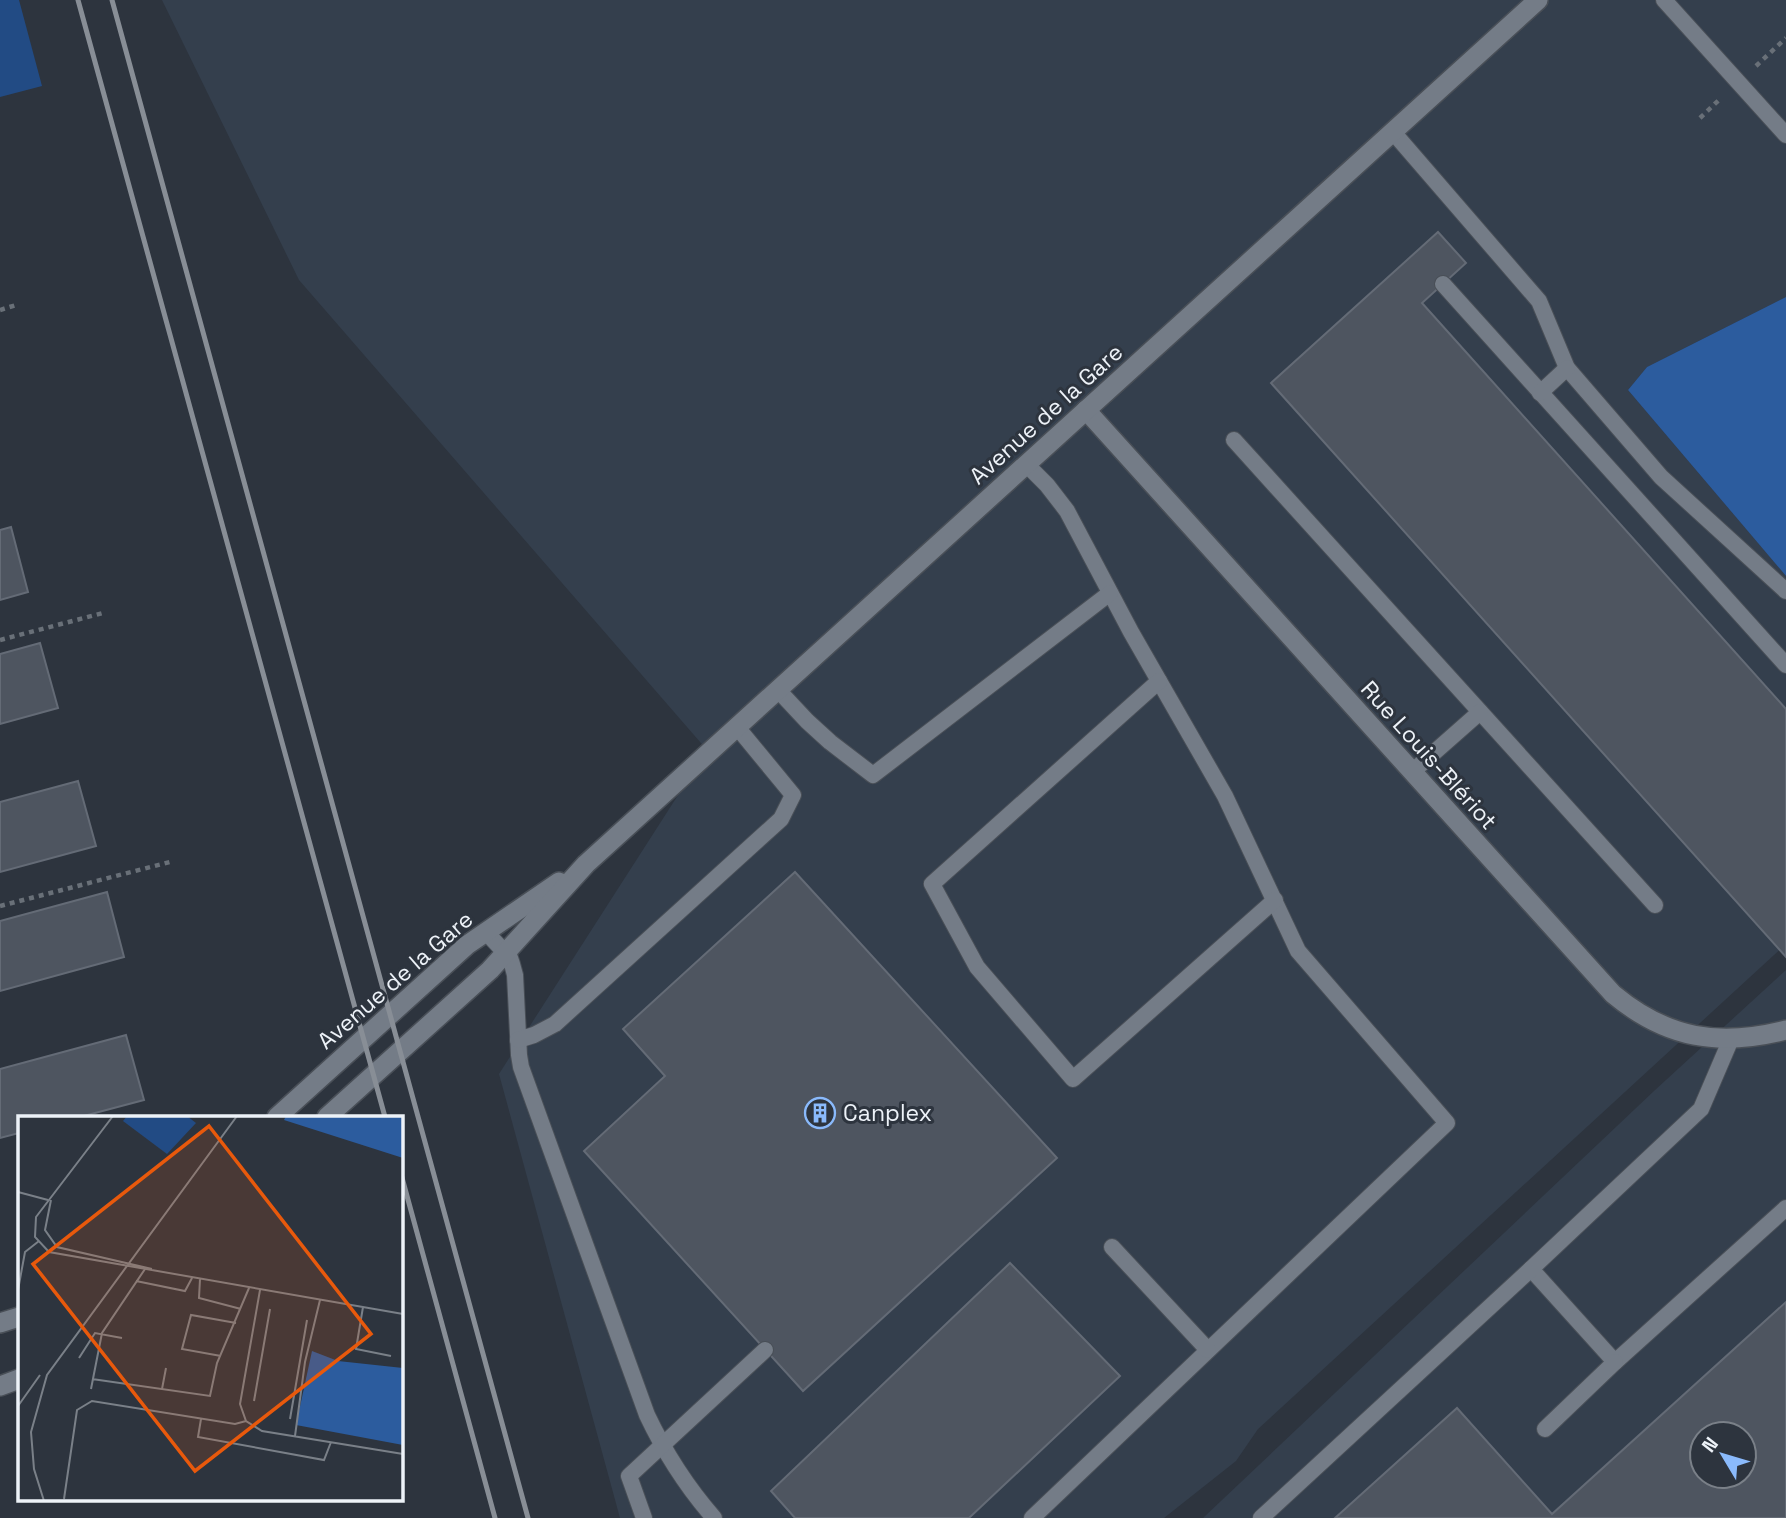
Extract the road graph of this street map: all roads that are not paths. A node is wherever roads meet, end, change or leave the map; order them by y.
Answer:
1 (1538, 0) edge
2 (1664, 0) edge
3 (1393, 132) junction
4 (1786, 135) edge
5 (1443, 284) dead end
6 (1567, 368) junction
7 (1541, 393) junction
8 (1086, 410) junction
9 (1234, 440) dead end
10 (1027, 465) junction
11 (1786, 591) edge
12 (1110, 593) junction
13 (1786, 665) edge
14 (1159, 681) junction
15 (778, 690) junction
16 (1480, 712) junction
17 (737, 727) junction
18 (1412, 772) junction
19 (586, 864) junction
20 (1275, 900) junction
21 (1655, 905) dead end
22 (486, 932) junction
23 (506, 953) junction
24 (1786, 1030) edge
25 (1731, 1039) junction
26 (518, 1040) junction
27 (278, 1116) edge
28 (328, 1116) edge
29 (1786, 1209) edge
30 (1112, 1247) dead end
31 (1531, 1269) junction
32 (18, 1317) edge
33 (0, 1323) edge
34 (765, 1350) dead end
35 (1208, 1350) junction
36 (1615, 1362) junction
37 (18, 1380) edge
38 (0, 1386) edge
39 (1545, 1429) dead end
40 (662, 1446) junction
41 (644, 1518) edge
42 (714, 1518) edge
43 (1032, 1518) edge
44 (1261, 1518) edge

1 - 3 street, Avenue de la Gare
2 - 4 lane
3 - 6 lane
3 - 8 street, Avenue de la Gare
5 - 7 lane
6 - 7 lane
6 - 11 lane
7 - 13 lane
8 - 10 street, Avenue de la Gare
8 - 18 street, Rue Louis-Blériot
9 - 16 lane
10 - 12 lane
10 - 15 street, Avenue de la Gare
12 - 14 lane
12 - 15 lane
14 - 20 lane
14 - 20 lane
15 - 17 street, Avenue de la Gare
16 - 18 lane
16 - 21 lane
17 - 19 street, Avenue de la Gare
17 - 26 lane
18 - 25 street, Rue Louis-Blériot
19 - 22 street, Avenue de la Gare
19 - 23 street, Avenue de la Gare
20 - 35 lane
22 - 23 lane
22 - 27 street, Avenue de la Gare
23 - 26 lane
23 - 28 street, Avenue de la Gare
24 - 25 street, Rue Louis-Blériot
25 - 31 lane
26 - 40 lane
29 - 36 lane
30 - 35 lane
31 - 36 lane
31 - 44 lane
32 - 33 street
34 - 40 lane
35 - 43 lane
36 - 39 lane
37 - 38 street
40 - 41 lane
40 - 42 lane

